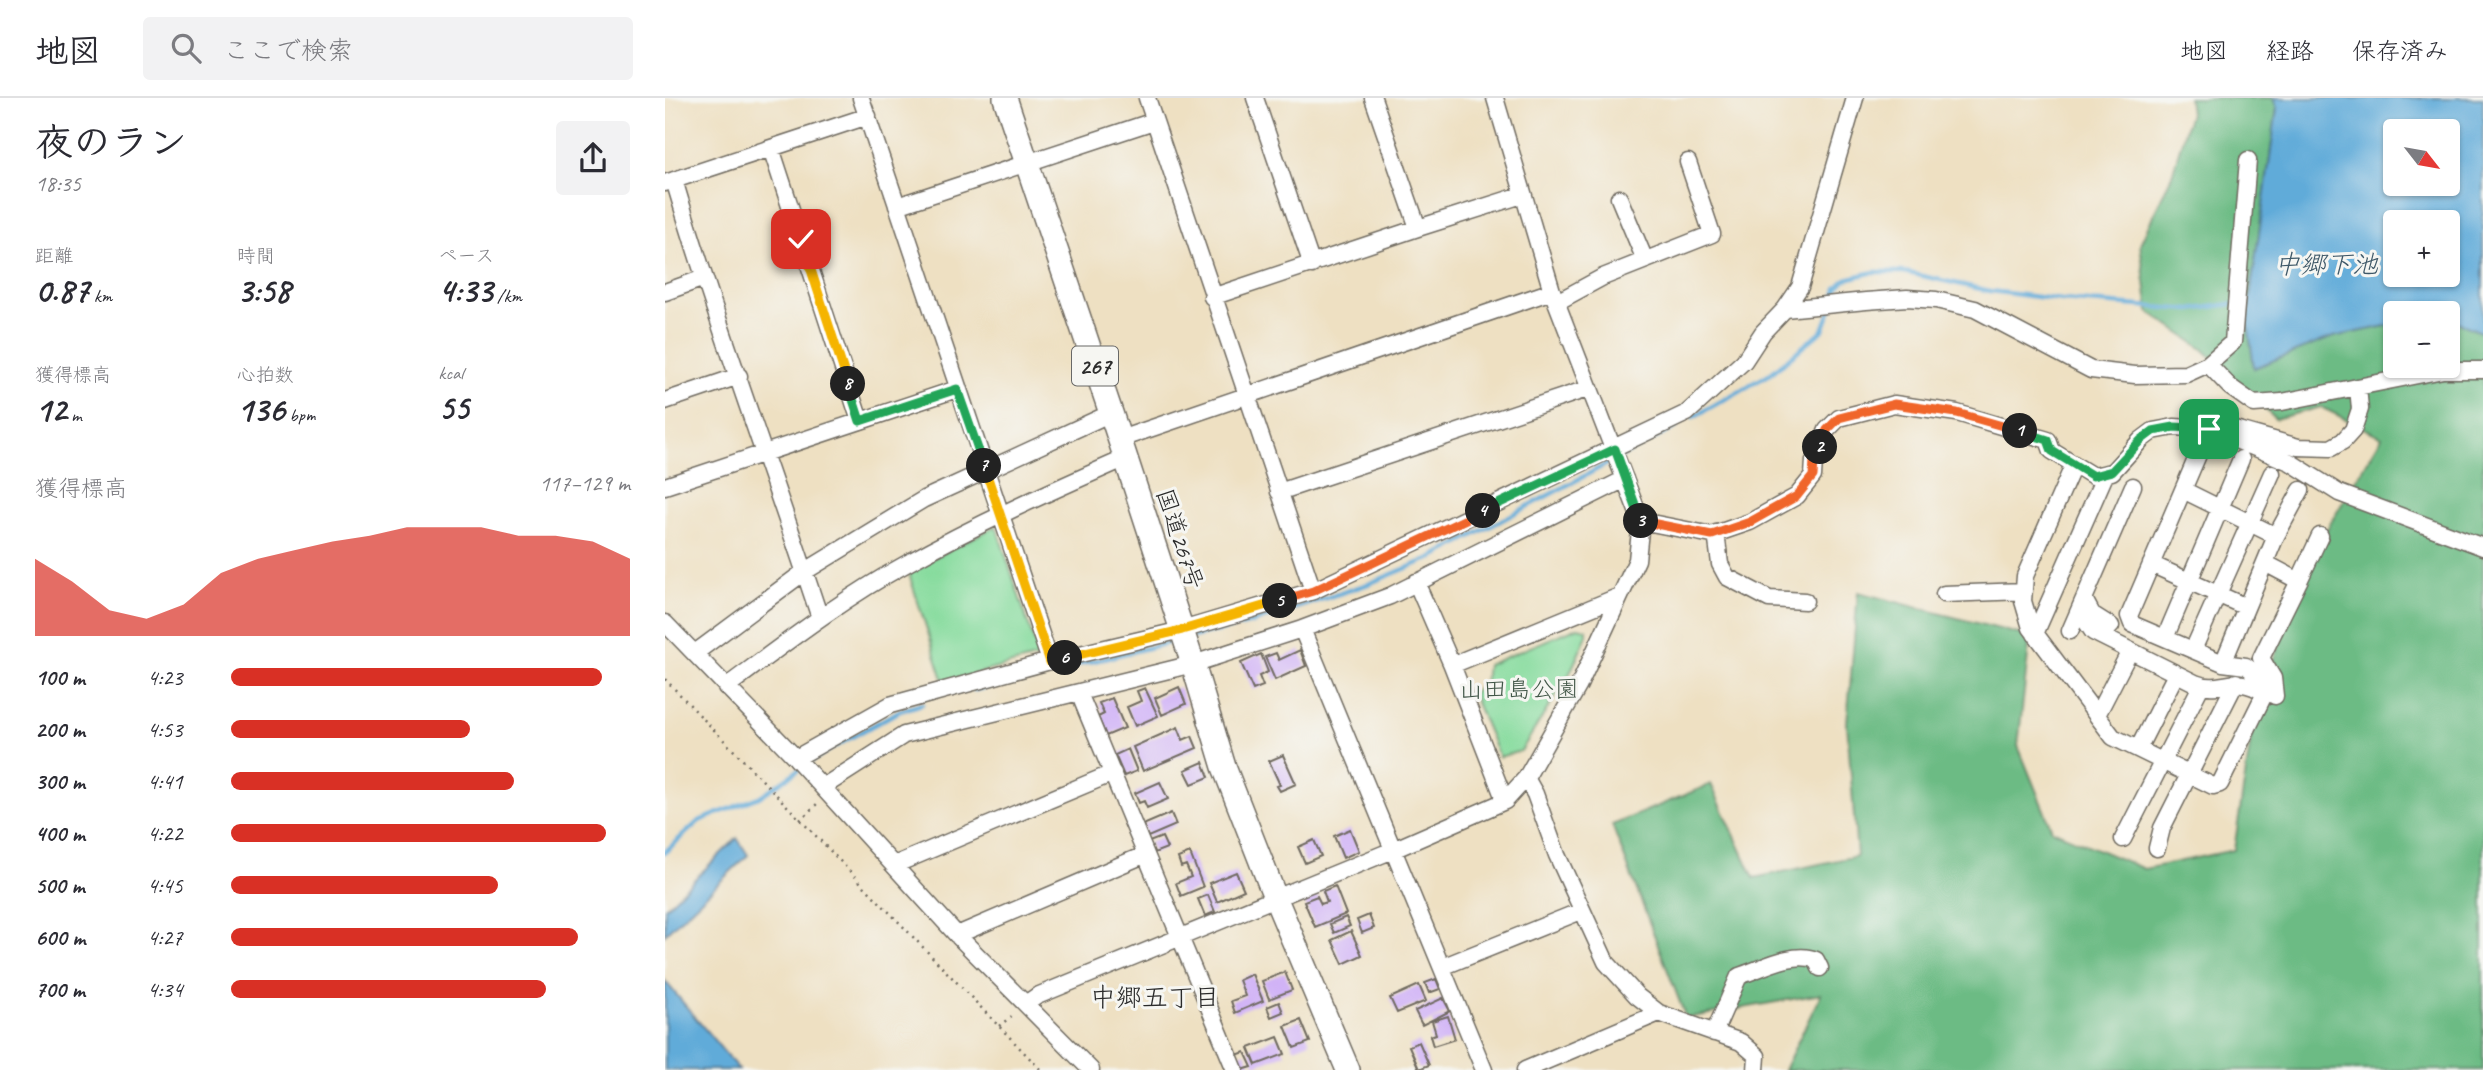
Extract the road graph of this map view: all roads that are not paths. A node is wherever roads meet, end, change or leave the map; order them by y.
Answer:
1 (861, 98) edge
2 (1005, 98) edge
3 (1147, 98) edge
4 (1255, 98) edge
5 (1373, 98) edge
6 (1495, 98) edge
7 (1854, 98) edge
8 (868, 116) junction
9 (1154, 121) junction
10 (771, 148) junction
11 (2248, 160) dead end
12 (1688, 162) dead end
13 (1027, 163) junction
14 (670, 182) edge
15 (1522, 195) junction
16 (1619, 198) dead end
17 (897, 206) junction
18 (1418, 228) junction
19 (1645, 260) junction
20 (1312, 265) junction
21 (703, 278) junction
22 (665, 292) edge
23 (1554, 296) junction
24 (1212, 297) junction
25 (1786, 309) junction
26 (2208, 363) junction
27 (2483, 370) edge
28 (739, 376) junction
29 (1590, 387) junction
30 (2358, 387) junction
31 (957, 389) junction
32 (1246, 395) junction
33 (665, 401) edge
34 (1111, 413) junction
35 (860, 421) junction
36 (2209, 429) junction
37 (1123, 449) junction
38 (1615, 450) junction
39 (764, 453) junction
40 (2241, 459) dead end
41 (2074, 464) junction
42 (986, 470) junction
43 (1623, 473) junction
44 (2106, 473) junction
45 (2272, 473) dead end
46 (665, 486) edge
47 (2133, 486) dead end
48 (2183, 490) junction
49 (2301, 491) dead end
50 (1279, 492) junction
51 (2220, 508) junction
52 (1001, 513) junction
53 (1641, 521) junction
54 (2250, 523) junction
55 (1716, 533) junction
56 (2276, 536) junction
57 (2320, 536) dead end
58 (2483, 547) edge
59 (2265, 563) junction
60 (2151, 564) junction
61 (804, 572) junction
62 (2189, 581) junction
63 (2299, 581) junction
64 (1416, 582) junction
65 (1313, 591) junction
66 (2024, 591) junction
67 (1944, 594) dead end
68 (2218, 594) junction
69 (1620, 596) junction
70 (1805, 601) dead end
71 (2081, 605) junction
72 (2246, 607) junction
73 (820, 618) junction
74 (665, 623) edge
75 (2111, 626) dead end
76 (1302, 629) junction
77 (2070, 631) dead end
78 (2035, 634) junction
79 (2165, 638) junction
80 (1187, 646) junction
81 (2193, 650) junction
82 (2130, 651) junction
83 (695, 653) junction
84 (1050, 662) junction
85 (2223, 663) junction
86 (1451, 665) junction
87 (2176, 674) junction
88 (2236, 682) junction
89 (2201, 685) junction
90 (726, 687) junction
91 (1079, 693) junction
92 (2270, 694) junction
93 (2097, 715) junction
94 (2138, 749) junction
95 (796, 758) junction
96 (2162, 761) junction
97 (1113, 773) junction
98 (2189, 775) junction
99 (1526, 778) junction
100 (826, 791) junction
101 (1505, 801) junction
102 (2123, 839) dead end
103 (2157, 848) dead end
104 (1392, 850) junction
105 (1144, 855) junction
106 (894, 865) junction
107 (1275, 897) junction
108 (1581, 911) junction
109 (957, 935) junction
110 (1181, 936) junction
111 (1442, 967) junction
112 (1819, 968) dead end
113 (1027, 1003) junction
114 (1658, 1013) junction
115 (1714, 1033) junction
116 (1091, 1070) edge
117 (1235, 1070) edge
118 (1347, 1070) edge
119 (1484, 1070) edge
120 (1525, 1070) edge
121 (1756, 1070) edge

1 - 8 street
2 - 13 highway, 国道267号 / 267
3 - 9 street
4 - 20 street
5 - 18 street
6 - 15 street
7 - 25 street
8 - 10 street
8 - 17 street
9 - 13 street
9 - 24 street
10 - 14 street
10 - 35 street
11 - 26 street
12 - 19 street
13 - 17 street
13 - 34 highway, 国道267号 / 267
14 - 21 street
15 - 18 street
15 - 23 street
16 - 19 street
17 - 31 street
18 - 20 street
19 - 23 street
20 - 24 street
21 - 22 street
21 - 28 street
23 - 29 street
23 - 32 street
24 - 32 street
25 - 26 street
25 - 38 street
26 - 30 street
27 - 30 street
28 - 33 street
28 - 39 street
29 - 38 street
29 - 50 street
30 - 36 street
31 - 35 street
31 - 42 street
32 - 37 street
32 - 50 street
34 - 37 highway, 国道267号 / 267
34 - 42 street
35 - 39 street
36 - 44 street
36 - 48 street
36 - 58 street
37 - 52 street
37 - 80 highway, 国道267号 / 267
38 - 43 street
38 - 65 street
39 - 46 street
39 - 61 street
40 - 51 street
41 - 44 street
41 - 55 street
41 - 66 street
42 - 52 street
42 - 61 street
43 - 53 street
43 - 64 street
44 - 78 street
45 - 54 street
47 - 71 street
48 - 51 street
48 - 60 street
49 - 56 street
50 - 65 street
51 - 54 street
51 - 62 street
52 - 73 street
52 - 84 street
53 - 55 street
53 - 69 street
54 - 56 street
54 - 68 street
55 - 70 street
56 - 59 street
57 - 63 street
59 - 63 street
59 - 72 street
60 - 62 street
60 - 79 street
61 - 73 street
61 - 83 street
62 - 68 street
62 - 79 street
63 - 92 street
64 - 76 street
64 - 86 street
65 - 80 street
66 - 67 street
66 - 78 street
68 - 72 street
68 - 81 street
69 - 86 street
69 - 99 street
71 - 75 street
71 - 77 street
71 - 82 street
72 - 85 street
73 - 90 street
74 - 83 street
76 - 80 street
76 - 104 street
78 - 93 street
79 - 81 street
80 - 84 street
80 - 91 street
80 - 107 highway, 国道267号 / 267
81 - 85 street
82 - 87 street
82 - 93 street
83 - 90 street
84 - 95 street
85 - 92 street
86 - 101 street
87 - 89 street
87 - 94 street
88 - 89 street
88 - 92 street
88 - 98 street
89 - 96 street
90 - 95 street
91 - 97 street
91 - 100 street
92 - 98 street
93 - 94 street
94 - 96 street
95 - 100 street
96 - 98 street
96 - 102 street
97 - 105 street
97 - 106 street
98 - 103 street
99 - 101 street
99 - 108 street
100 - 106 street
101 - 104 street
104 - 107 street
104 - 111 street
105 - 109 street
105 - 110 street
106 - 109 street
107 - 110 street
107 - 118 highway, 国道267号 / 267
108 - 111 street
108 - 114 street
109 - 113 street
110 - 113 street
110 - 117 street
111 - 119 street
112 - 115 street
113 - 116 street
114 - 115 street
114 - 120 street
115 - 121 street

